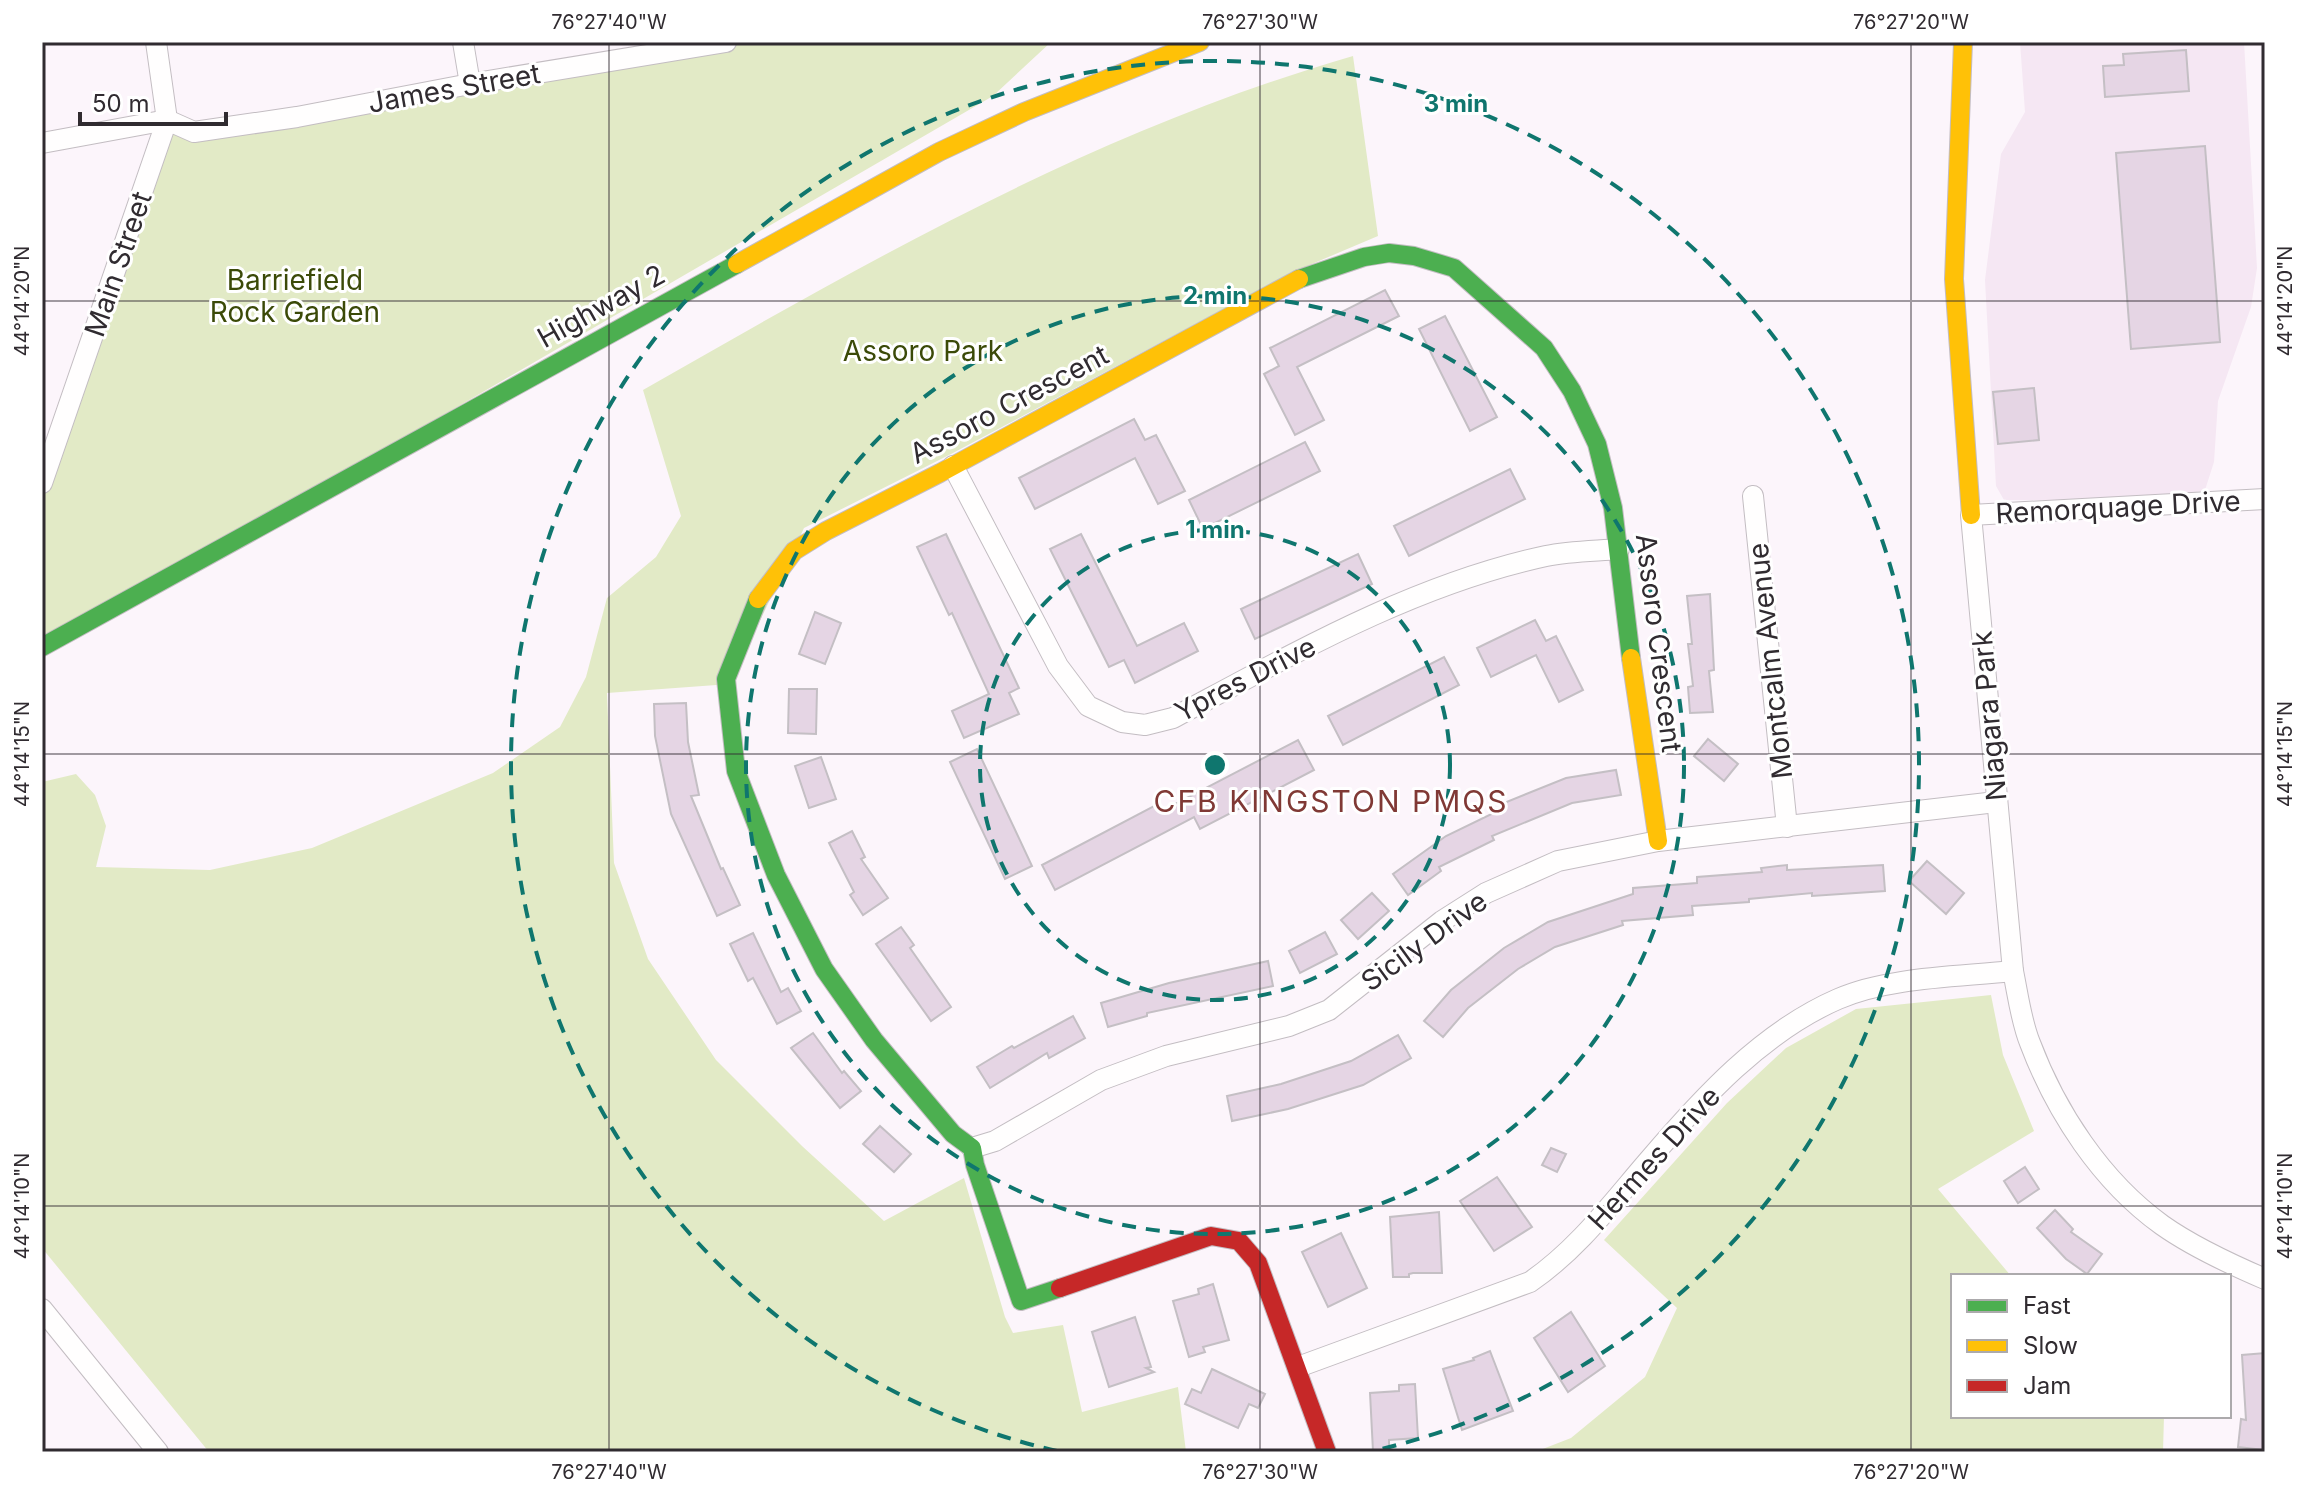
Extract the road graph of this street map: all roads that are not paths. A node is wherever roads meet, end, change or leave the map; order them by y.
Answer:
1 (156, 42) edge
2 (463, 42) edge
3 (726, 42) edge
4 (1200, 42) edge
5 (1963, 42) edge
6 (470, 84) junction
7 (167, 120) junction
8 (42, 143) edge
9 (953, 466) junction
10 (42, 483) edge
11 (1753, 496) dead end
12 (2265, 499) edge
13 (1971, 515) junction
14 (1619, 549) junction
15 (43, 643) edge
16 (1996, 802) junction
17 (1787, 827) junction
18 (1658, 841) junction
19 (2013, 971) junction
20 (972, 1148) junction
21 (2265, 1279) edge
22 (42, 1309) edge
23 (1298, 1367) junction
24 (158, 1452) edge
25 (1327, 1452) edge

1 - 7 street, Main Street
2 - 6 street
3 - 6 street, James Street
4 - 15 street, Highway 2
5 - 13 street, Niagara Park
6 - 7 street, James Street
7 - 8 street, James Street
7 - 10 street, Main Street
9 - 14 street, Ypres Drive
9 - 14 street, Assoro Crescent
9 - 20 street, Assoro Crescent
11 - 17 street, Montcalm Avenue
12 - 13 street, Remorquage Drive
13 - 16 street, Niagara Park
14 - 18 street, Assoro Crescent
16 - 17 street, Sicily Drive
16 - 19 street, Niagara Park
17 - 18 street, Sicily Drive
18 - 20 street, Sicily Drive
19 - 21 street, Niagara Park
19 - 23 street, Hermes Drive
20 - 23 street
22 - 24 street
23 - 25 street

